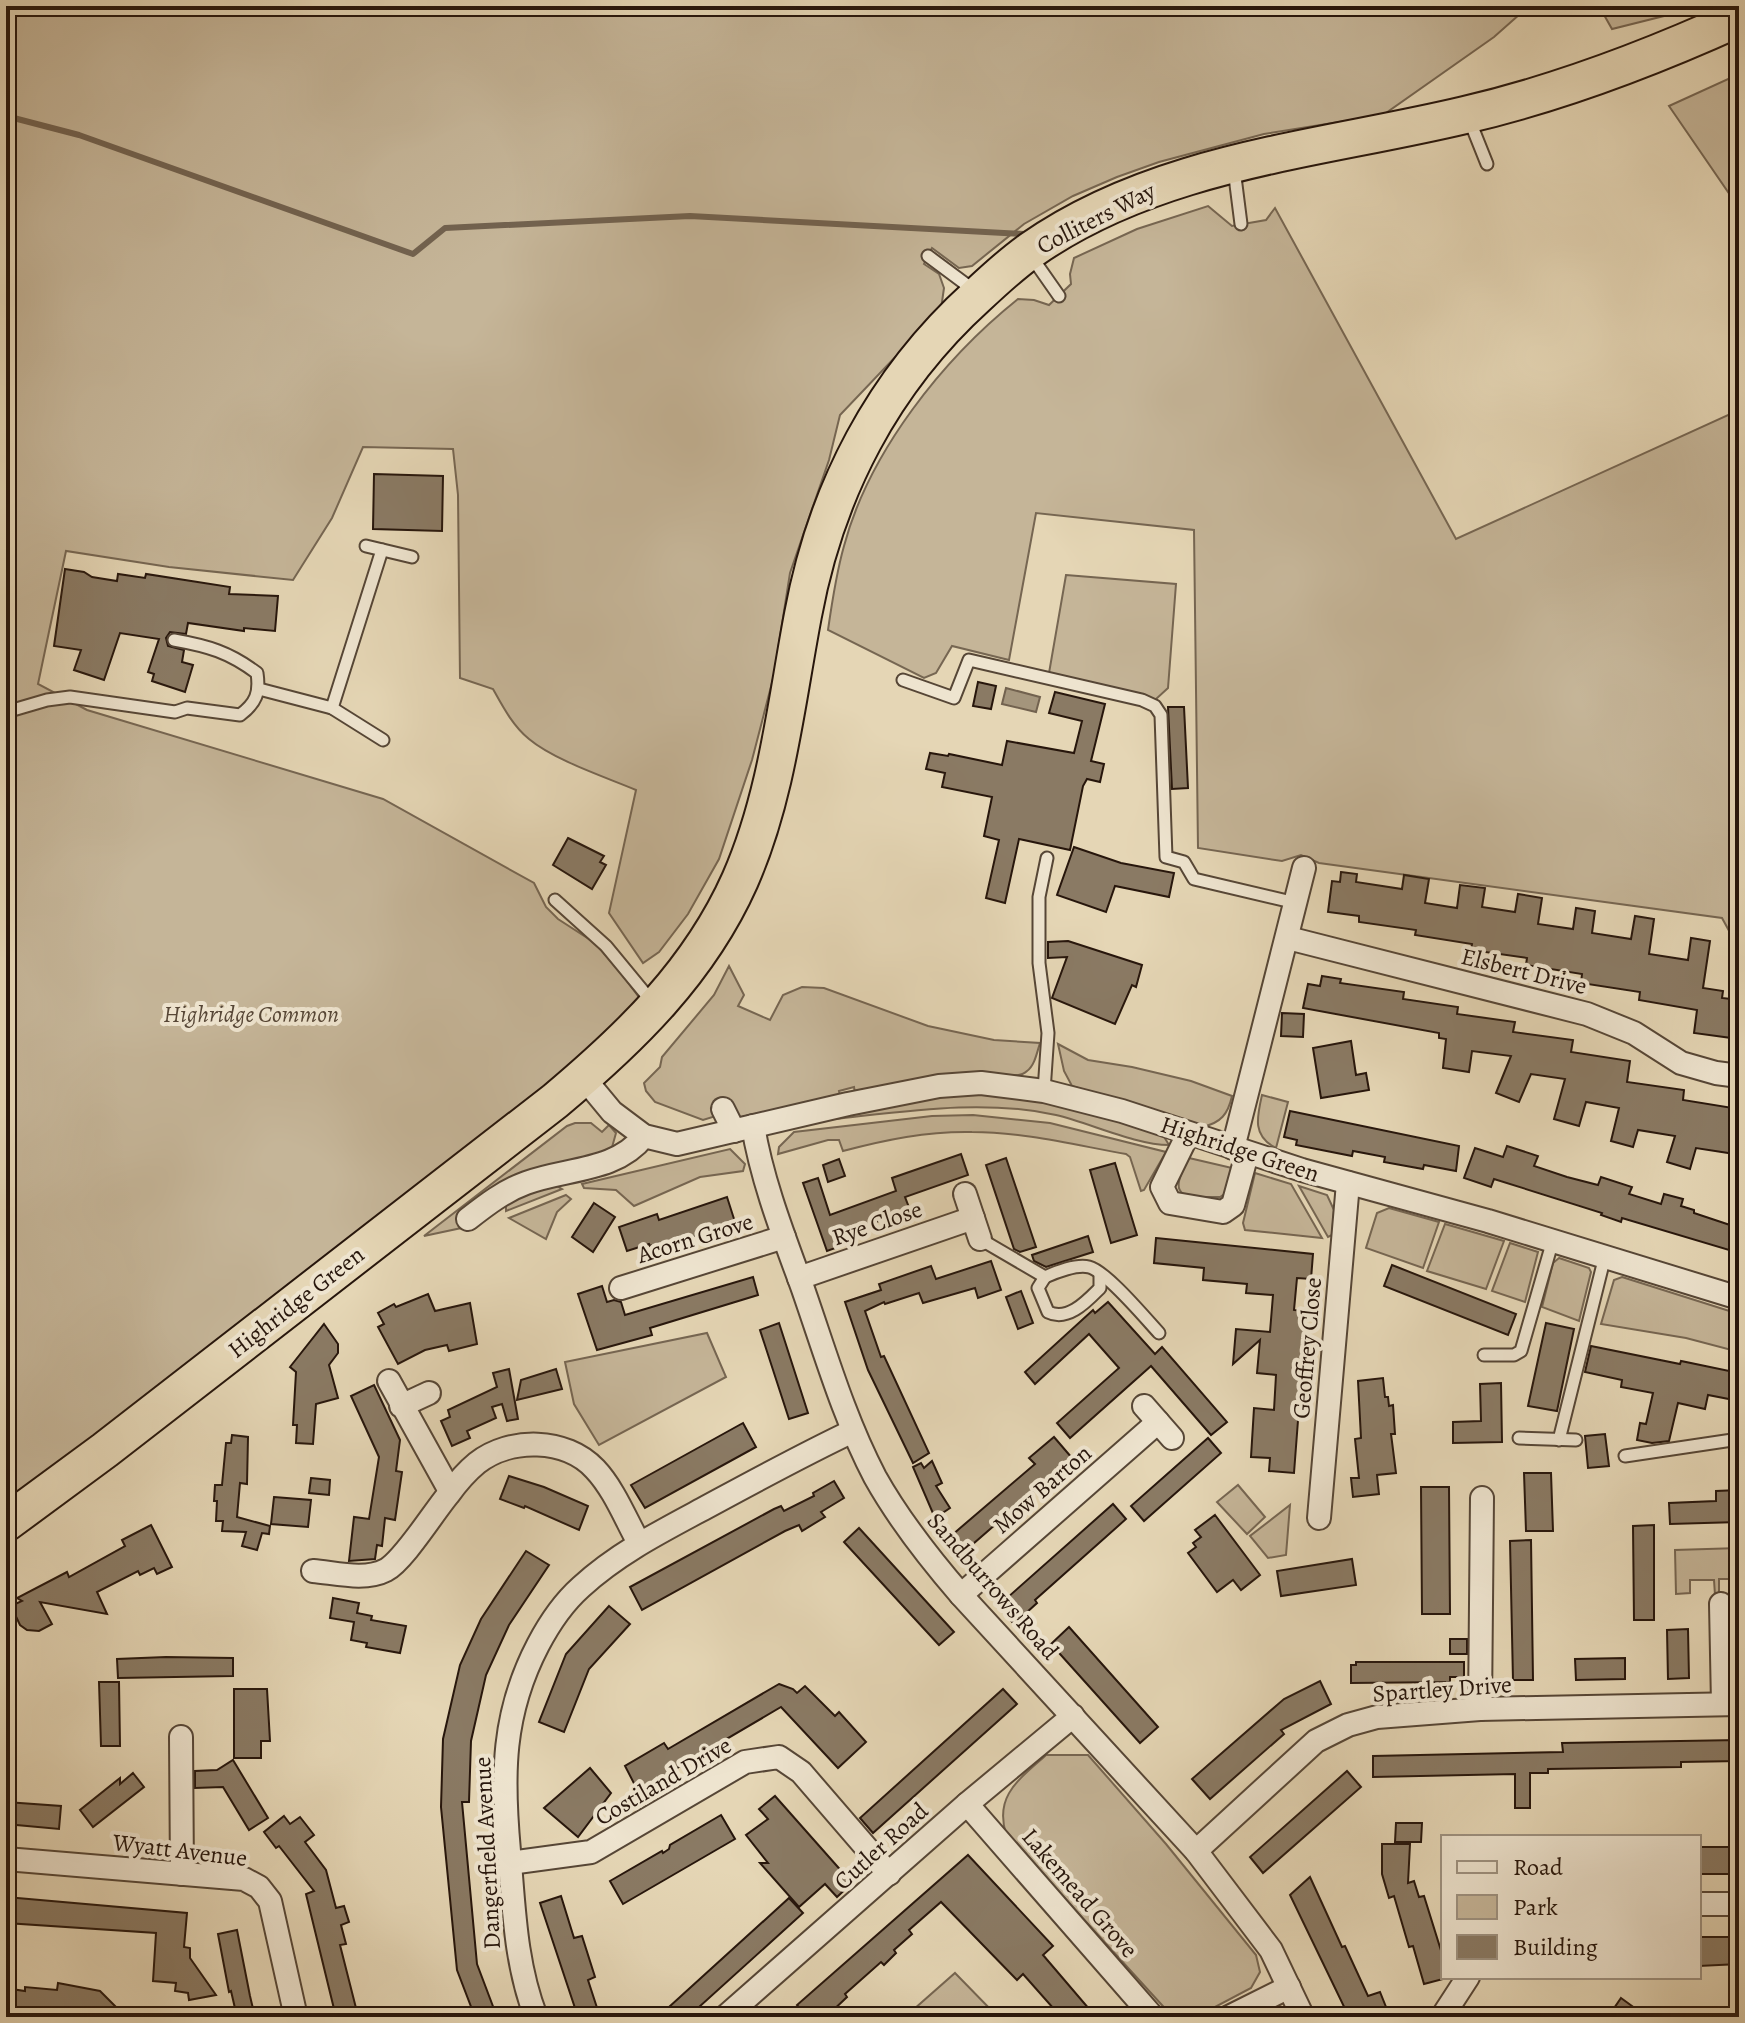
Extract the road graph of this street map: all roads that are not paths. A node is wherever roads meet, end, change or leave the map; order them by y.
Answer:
1 (1739, 18) edge
2 (1467, 115) junction
3 (1487, 164) dead end
4 (1234, 165) junction
5 (1241, 224) dead end
6 (1028, 252) junction
7 (928, 256) dead end
8 (979, 294) junction
9 (1059, 296) dead end
10 (366, 546) dead end
11 (382, 550) junction
12 (412, 557) dead end
13 (174, 640) dead end
14 (903, 680) dead end
15 (259, 689) junction
16 (332, 708) junction
17 (6, 712) edge
18 (383, 740) dead end
19 (762, 820) joint
20 (1047, 858) dead end
21 (1304, 868) dead end
22 (555, 900) dead end
23 (1296, 903) junction
24 (1288, 938) junction
25 (657, 1008) junction
26 (1739, 1076) edge
27 (583, 1077) junction
28 (1044, 1091) junction
29 (723, 1109) dead end
30 (744, 1129) junction
31 (1188, 1134) junction
32 (644, 1136) junction
33 (1240, 1151) junction
34 (1348, 1183) junction
35 (965, 1194) dead end
36 (468, 1219) dead end
37 (976, 1228) junction
38 (784, 1237) junction
39 (1553, 1240) junction
40 (1605, 1256) junction
41 (1100, 1275) junction
42 (1045, 1277) junction
43 (799, 1278) junction
44 (621, 1288) dead end
45 (1739, 1298) edge
46 (1159, 1333) dead end
47 (1484, 1355) dead end
48 (389, 1381) dead end
49 (429, 1393) dead end
50 (401, 1406) junction
51 (1158, 1422) dead end
52 (853, 1431) junction
53 (1519, 1438) dead end
54 (1739, 1439) edge
55 (1559, 1440) junction
56 (1576, 1440) dead end
57 (1625, 1456) dead end
58 (450, 1491) junction
59 (1482, 1498) dead end
60 (1319, 1518) dead end
61 (6, 1523) edge
62 (639, 1543) junction
63 (313, 1571) dead end
64 (961, 1595) junction
65 (1721, 1604) dead end
66 (1731, 1704) edge
67 (1480, 1709) junction
68 (1073, 1716) junction
69 (181, 1737) dead end
70 (967, 1804) junction
71 (1196, 1851) junction
72 (6, 1859) edge
73 (510, 1863) junction
74 (182, 1874) junction
75 (889, 1874) junction
76 (1701, 1904) edge
77 (1739, 1904) edge
78 (1467, 1979) edge
79 (1289, 1987) junction
80 (296, 2017) edge
81 (536, 2017) edge
82 (725, 2017) edge
83 (1153, 2017) edge
84 (1229, 2017) edge
85 (1303, 2017) edge
86 (1442, 2017) edge

1 - 2 highway, Colliters Way
2 - 3 lane
2 - 4 highway, Colliters Way
4 - 5 lane
4 - 6 highway, Colliters Way
6 - 8 highway, Colliters Way
6 - 9 lane
7 - 8 lane
8 - 19 highway, Colliters Way
10 - 11 lane
11 - 12 lane
11 - 16 lane
13 - 15 lane
14 - 23 lane
15 - 16 lane
15 - 17 lane
16 - 18 lane
19 - 25 highway, Highridge Green
20 - 28 lane
21 - 23 street
22 - 25 lane
23 - 24 street
24 - 26 street, Elsbert Drive
24 - 33 street
25 - 27 highway, Highridge Green
27 - 32 street, Highridge Green
27 - 61 highway, Highridge Green
28 - 30 street, Highridge Green
28 - 31 street, Highridge Green
29 - 30 street
30 - 32 street, Highridge Green
30 - 38 street, Sandburrows Road
31 - 33 street, Highridge Green
31 - 33 street
32 - 36 street
33 - 34 street, Highridge Green
34 - 39 street, Highridge Green
34 - 60 street, Geoffrey Close
35 - 37 street
37 - 42 lane
37 - 43 street, Rye Close
38 - 43 street, Sandburrows Road
38 - 44 street, Acorn Grove
39 - 40 street, Highridge Green
39 - 47 lane
40 - 45 street, Highridge Green
40 - 55 lane
41 - 42 lane
41 - 42 lane
41 - 46 lane
43 - 52 street, Sandburrows Road
48 - 50 street
49 - 50 street
50 - 58 street
51 - 64 street, Mow Barton
52 - 62 street, Dangerfield Avenue
52 - 64 street, Sandburrows Road
53 - 55 lane
54 - 57 lane
55 - 56 lane
58 - 62 street
58 - 63 street
59 - 67 street
62 - 73 street, Dangerfield Avenue
64 - 68 street, Sandburrows Road
65 - 66 street
66 - 67 street, Spartley Drive
67 - 71 street, Spartley Drive
68 - 70 street, Cutler Road
68 - 71 street, Sandburrows Road
69 - 74 street
70 - 75 street, Cutler Road
70 - 83 street, Lakemead Grove
71 - 79 street, Sandburrows Road
72 - 74 street, Wyatt Avenue
73 - 75 street, Costiland Drive
73 - 81 street, Dangerfield Avenue
74 - 80 street, Wyatt Avenue
75 - 82 street, Cutler Road
76 - 77 street
78 - 86 street
79 - 84 street
79 - 85 street, Sandburrows Road

